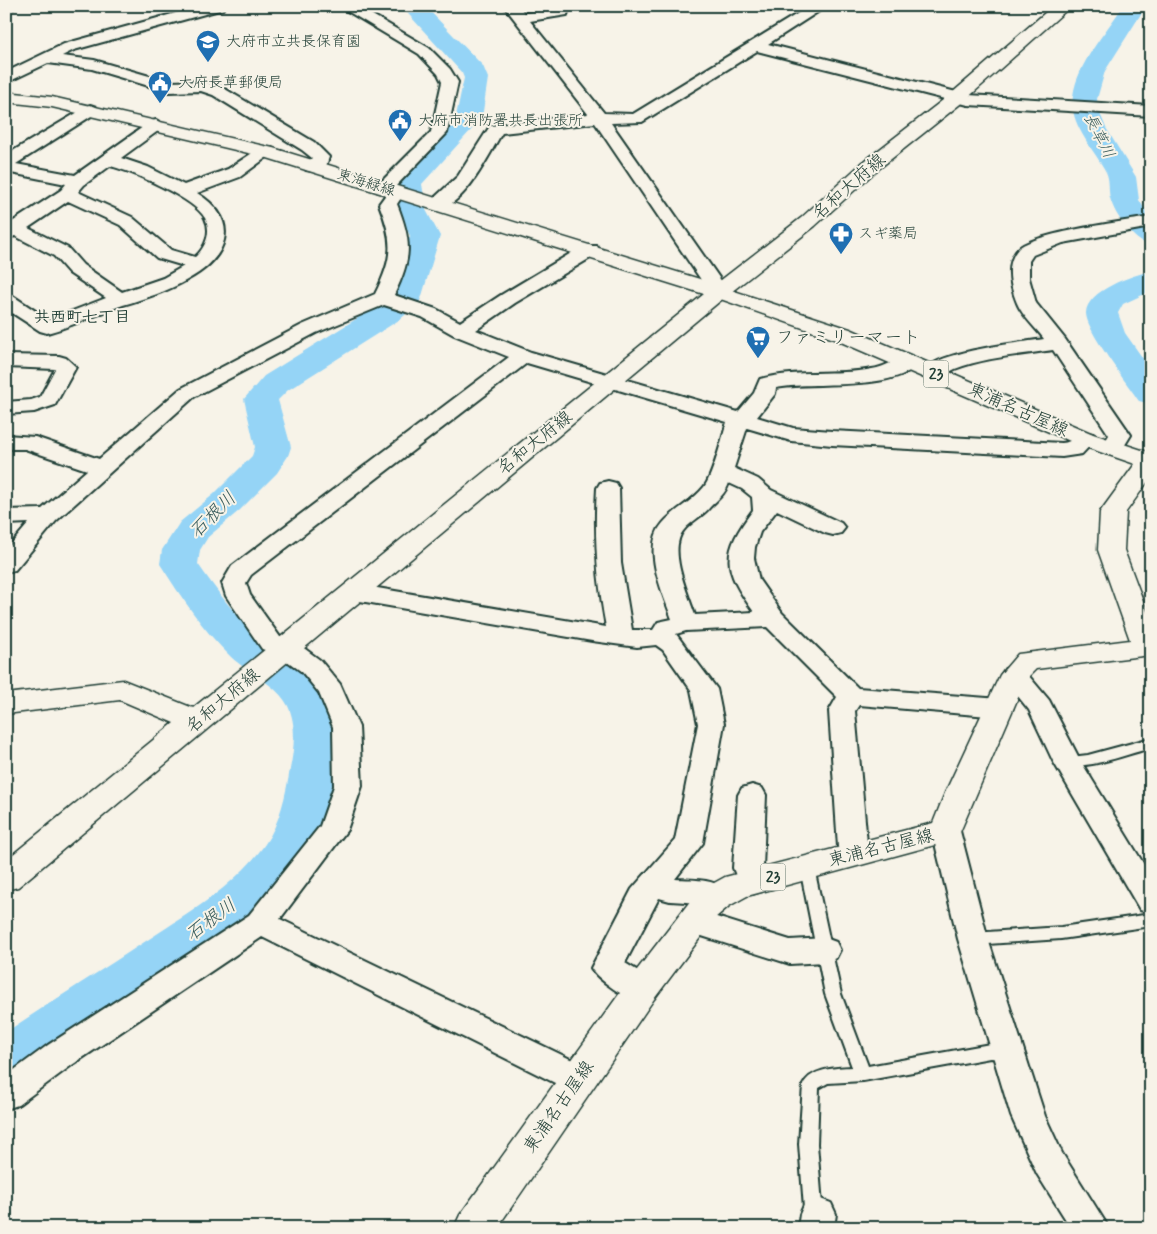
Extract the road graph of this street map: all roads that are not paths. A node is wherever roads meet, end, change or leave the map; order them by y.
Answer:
1 (10, 6) edge
2 (218, 6) edge
3 (346, 6) edge
4 (511, 6) edge
5 (563, 6) edge
6 (820, 6) edge
7 (1062, 6) edge
8 (6, 8) edge
9 (522, 18) junction
10 (756, 46) junction
11 (43, 58) junction
12 (6, 78) edge
13 (958, 97) junction
14 (6, 98) edge
15 (90, 110) junction
16 (1151, 110) edge
17 (599, 118) junction
18 (156, 125) junction
19 (266, 152) junction
20 (107, 160) junction
21 (6, 165) edge
22 (312, 166) junction
23 (72, 188) junction
24 (392, 191) junction
25 (183, 192) junction
26 (433, 202) junction
27 (1150, 222) edge
28 (11, 232) edge
29 (590, 250) junction
30 (199, 264) junction
31 (719, 292) junction
32 (383, 298) junction
33 (6, 300) edge
34 (121, 300) junction
35 (461, 331) junction
36 (1058, 343) junction
37 (524, 356) junction
38 (6, 361) edge
39 (909, 362) junction
40 (933, 372) junction
41 (612, 380) junction
42 (6, 408) edge
43 (741, 419) junction
44 (1085, 439) junction
45 (6, 442) edge
46 (1112, 448) junction
47 (1150, 461) edge
48 (103, 468) junction
49 (721, 471) junction
50 (608, 488) dead end
51 (764, 495) junction
52 (48, 516) junction
53 (6, 517) edge
54 (833, 528) dead end
55 (6, 565) edge
56 (354, 592) junction
57 (773, 618) junction
58 (686, 623) junction
59 (621, 636) junction
60 (660, 637) junction
61 (1149, 650) edge
62 (282, 653) junction
63 (1014, 675) junction
64 (851, 696) junction
65 (6, 704) edge
66 (1000, 708) junction
67 (198, 722) junction
68 (1151, 743) edge
69 (1066, 761) junction
70 (752, 795) dead end
71 (946, 831) junction
72 (859, 853) junction
73 (807, 868) junction
74 (6, 878) edge
75 (656, 882) junction
76 (752, 883) junction
77 (717, 898) junction
78 (1150, 902) edge
79 (694, 922) junction
80 (260, 923) junction
81 (973, 939) junction
82 (824, 950) junction
83 (642, 989) junction
84 (1009, 1052) junction
85 (862, 1074) junction
86 (579, 1079) junction
87 (6, 1095) edge
88 (817, 1221) edge
89 (474, 1228) edge
90 (1091, 1228) edge

1 - 8 street
2 - 11 street
3 - 24 street
4 - 9 street
5 - 9 street
6 - 10 street
7 - 13 main road, 名和大府線
9 - 17 street
10 - 13 street
10 - 17 street
11 - 12 street
11 - 22 street
13 - 16 street
13 - 31 main road, 名和大府線
14 - 15 main road, 東海緑線
15 - 18 main road, 東海緑線
15 - 21 street
17 - 26 street
17 - 31 street
18 - 19 main road, 東海緑線
18 - 20 street
19 - 22 main road, 東海緑線
19 - 25 street
20 - 23 street
20 - 25 street
21 - 23 street
22 - 24 main road, 東海緑線
23 - 28 street
23 - 30 street
24 - 26 main road, 東海緑線
24 - 32 street
25 - 30 street
26 - 29 main road, 東海緑線
27 - 36 street
28 - 34 street
29 - 31 main road, 東海緑線
29 - 35 street
30 - 34 street
31 - 39 main road, 東浦名古屋線 / 23
31 - 41 main road, 名和大府線
32 - 35 street
32 - 48 street
33 - 34 street
35 - 37 street
36 - 40 street
36 - 46 street
37 - 41 street
37 - 62 street
38 - 42 street
39 - 40 main road, 東浦名古屋線 / 23
39 - 43 street
40 - 44 main road, 東浦名古屋線 / 23
41 - 43 street
41 - 56 main road, 名和大府線
43 - 44 street
43 - 49 street
44 - 46 main road, 東浦名古屋線 / 23
45 - 48 street
46 - 47 main road, 東浦名古屋線 / 23
47 - 61 main road, 東浦名古屋線 / 23
48 - 52 street
49 - 51 street
49 - 58 street
50 - 59 street
51 - 54 street
51 - 57 street
52 - 53 street
52 - 55 street
56 - 59 street
56 - 62 main road, 名和大府線
57 - 58 street
57 - 64 street
58 - 60 street
59 - 60 street
60 - 75 street
61 - 63 main road, 東浦名古屋線 / 23
62 - 67 main road, 名和大府線
62 - 80 street
63 - 66 main road, 東浦名古屋線 / 23
63 - 69 street
64 - 66 street
64 - 72 street
65 - 67 main road
66 - 71 main road, 東浦名古屋線 / 23
67 - 74 main road, 名和大府線
68 - 69 lane
69 - 78 street
70 - 76 street
71 - 72 main road, 東浦名古屋線 / 23
71 - 81 street
72 - 73 main road, 東浦名古屋線 / 23
73 - 76 main road, 東浦名古屋線 / 23
73 - 82 lane
75 - 77 street
75 - 83 street
76 - 77 main road, 東浦名古屋線 / 23
77 - 79 main road, 東浦名古屋線 / 23
78 - 81 lane
79 - 82 street
79 - 83 main road, 東浦名古屋線 / 23
80 - 86 street
80 - 87 street
81 - 84 street
82 - 85 lane
83 - 86 main road, 東浦名古屋線 / 23
84 - 85 lane
84 - 90 street
85 - 88 lane
86 - 89 main road, 東浦名古屋線 / 23

